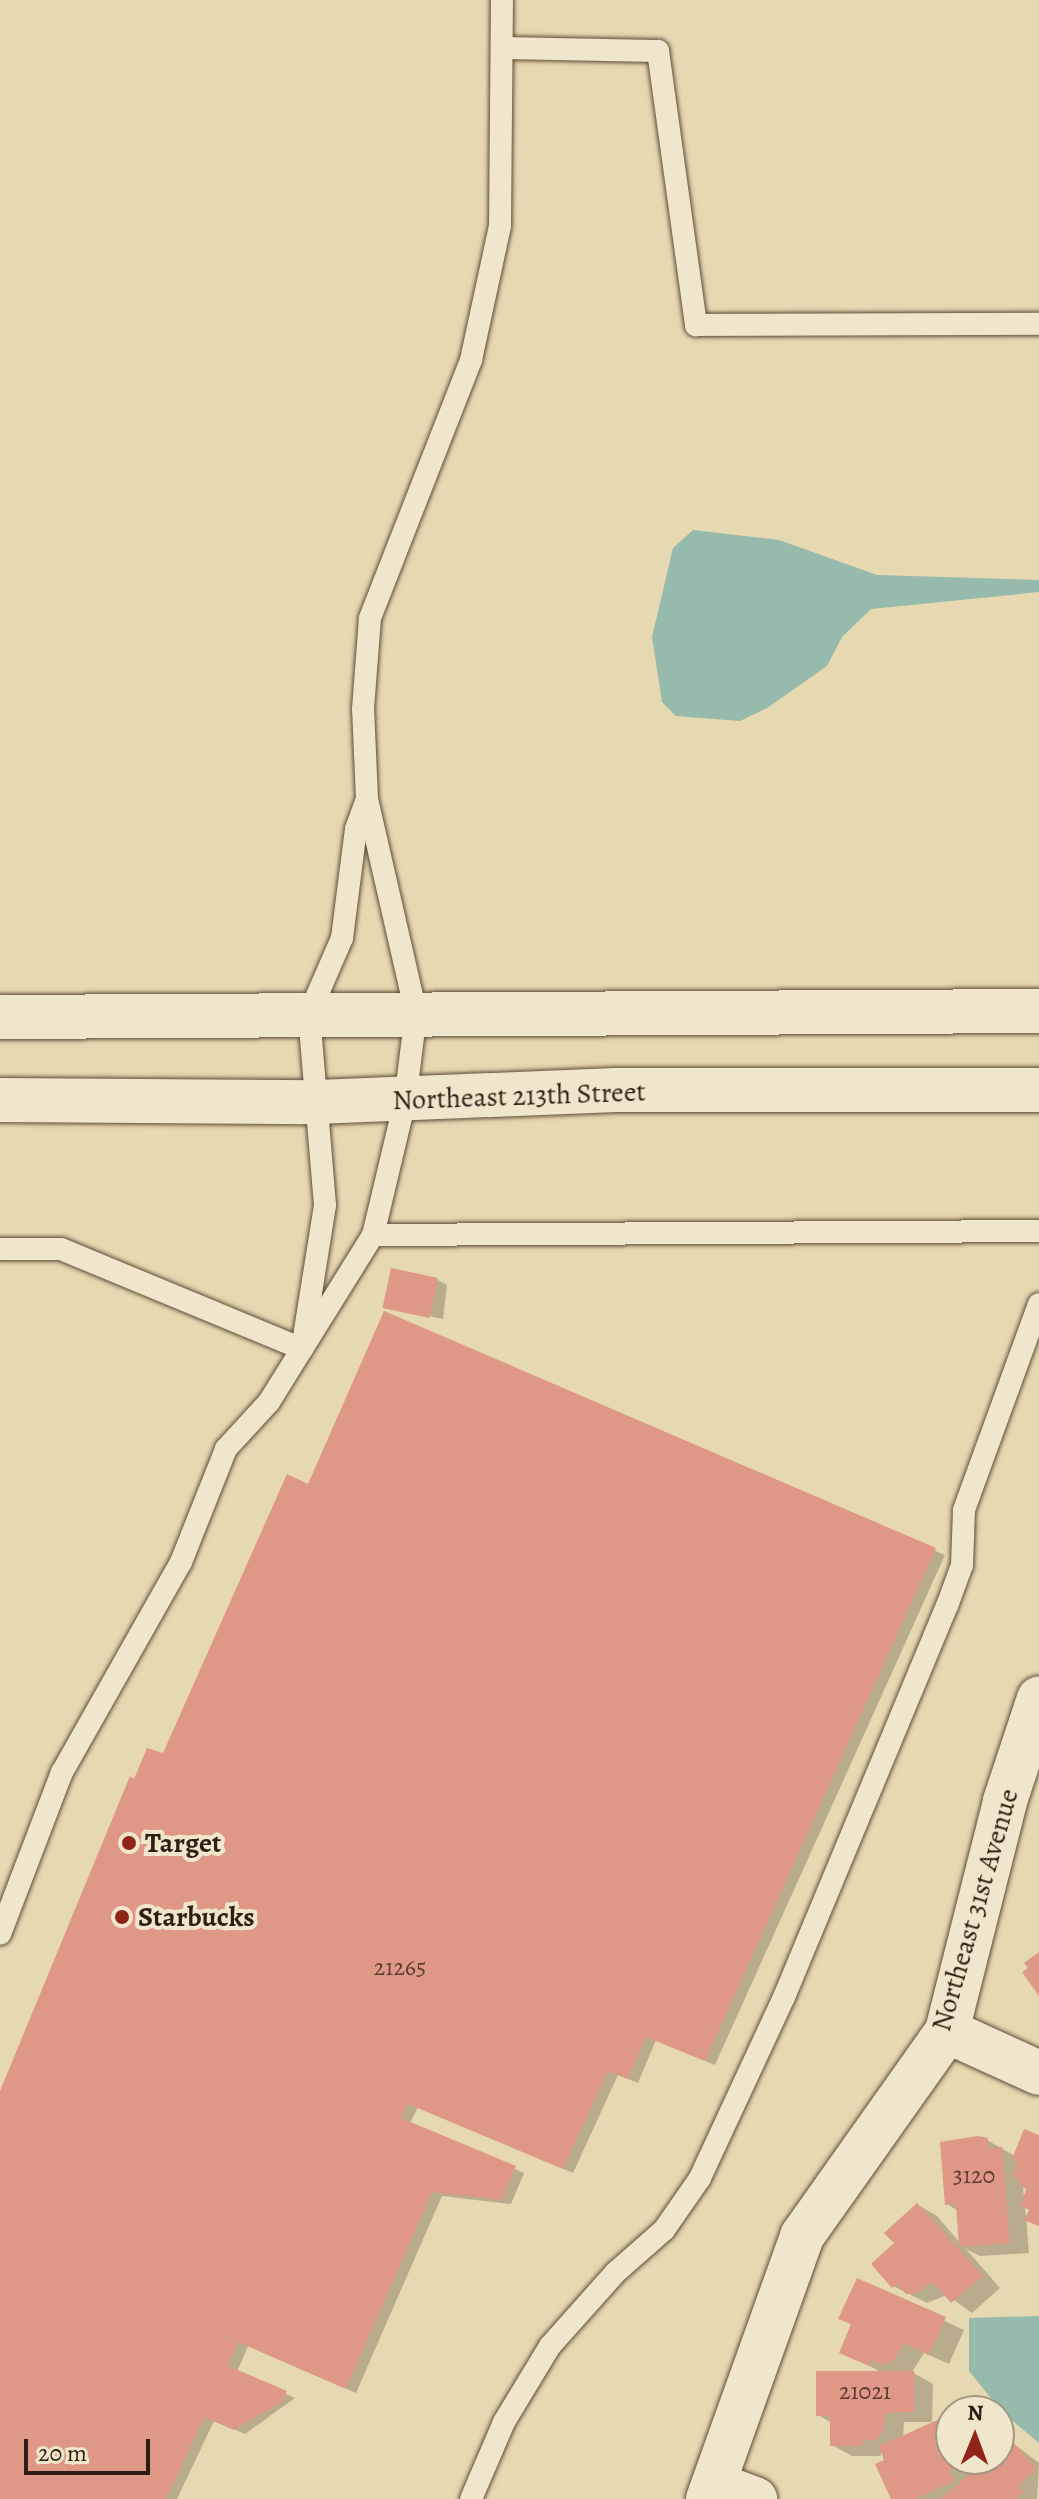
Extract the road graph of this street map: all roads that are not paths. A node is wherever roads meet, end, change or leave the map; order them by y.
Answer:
1 (502, 0) edge
2 (503, 48) junction
3 (1039, 324) edge
4 (367, 799) junction
5 (1039, 1011) edge
6 (416, 1013) junction
7 (309, 1014) junction
8 (0, 1017) edge
9 (1039, 1090) edge
10 (0, 1100) edge
11 (405, 1101) junction
12 (317, 1102) junction
13 (1039, 1231) edge
14 (373, 1235) junction
15 (0, 1249) edge
16 (1039, 1304) edge
17 (302, 1349) junction
18 (1039, 1698) edge
19 (0, 1934) edge
20 (947, 2031) junction
21 (1039, 2073) edge
22 (712, 2492) edge
23 (471, 2499) edge
24 (755, 2499) edge

1 - 2 lane
2 - 3 lane
2 - 4 lane
4 - 6 lane
4 - 7 lane
5 - 6 street
6 - 7 street
6 - 11 lane
7 - 8 street
7 - 12 lane
9 - 11 street, Northeast 213th Street
10 - 12 street, Northeast 213th Street
11 - 12 street, Northeast 213th Street
11 - 14 lane
12 - 17 lane
13 - 14 lane
14 - 17 lane
15 - 17 lane
16 - 23 lane
17 - 19 lane
18 - 20 street, Northeast 31st Avenue
20 - 21 street
20 - 22 street, Northeast 31st Avenue
22 - 24 street

